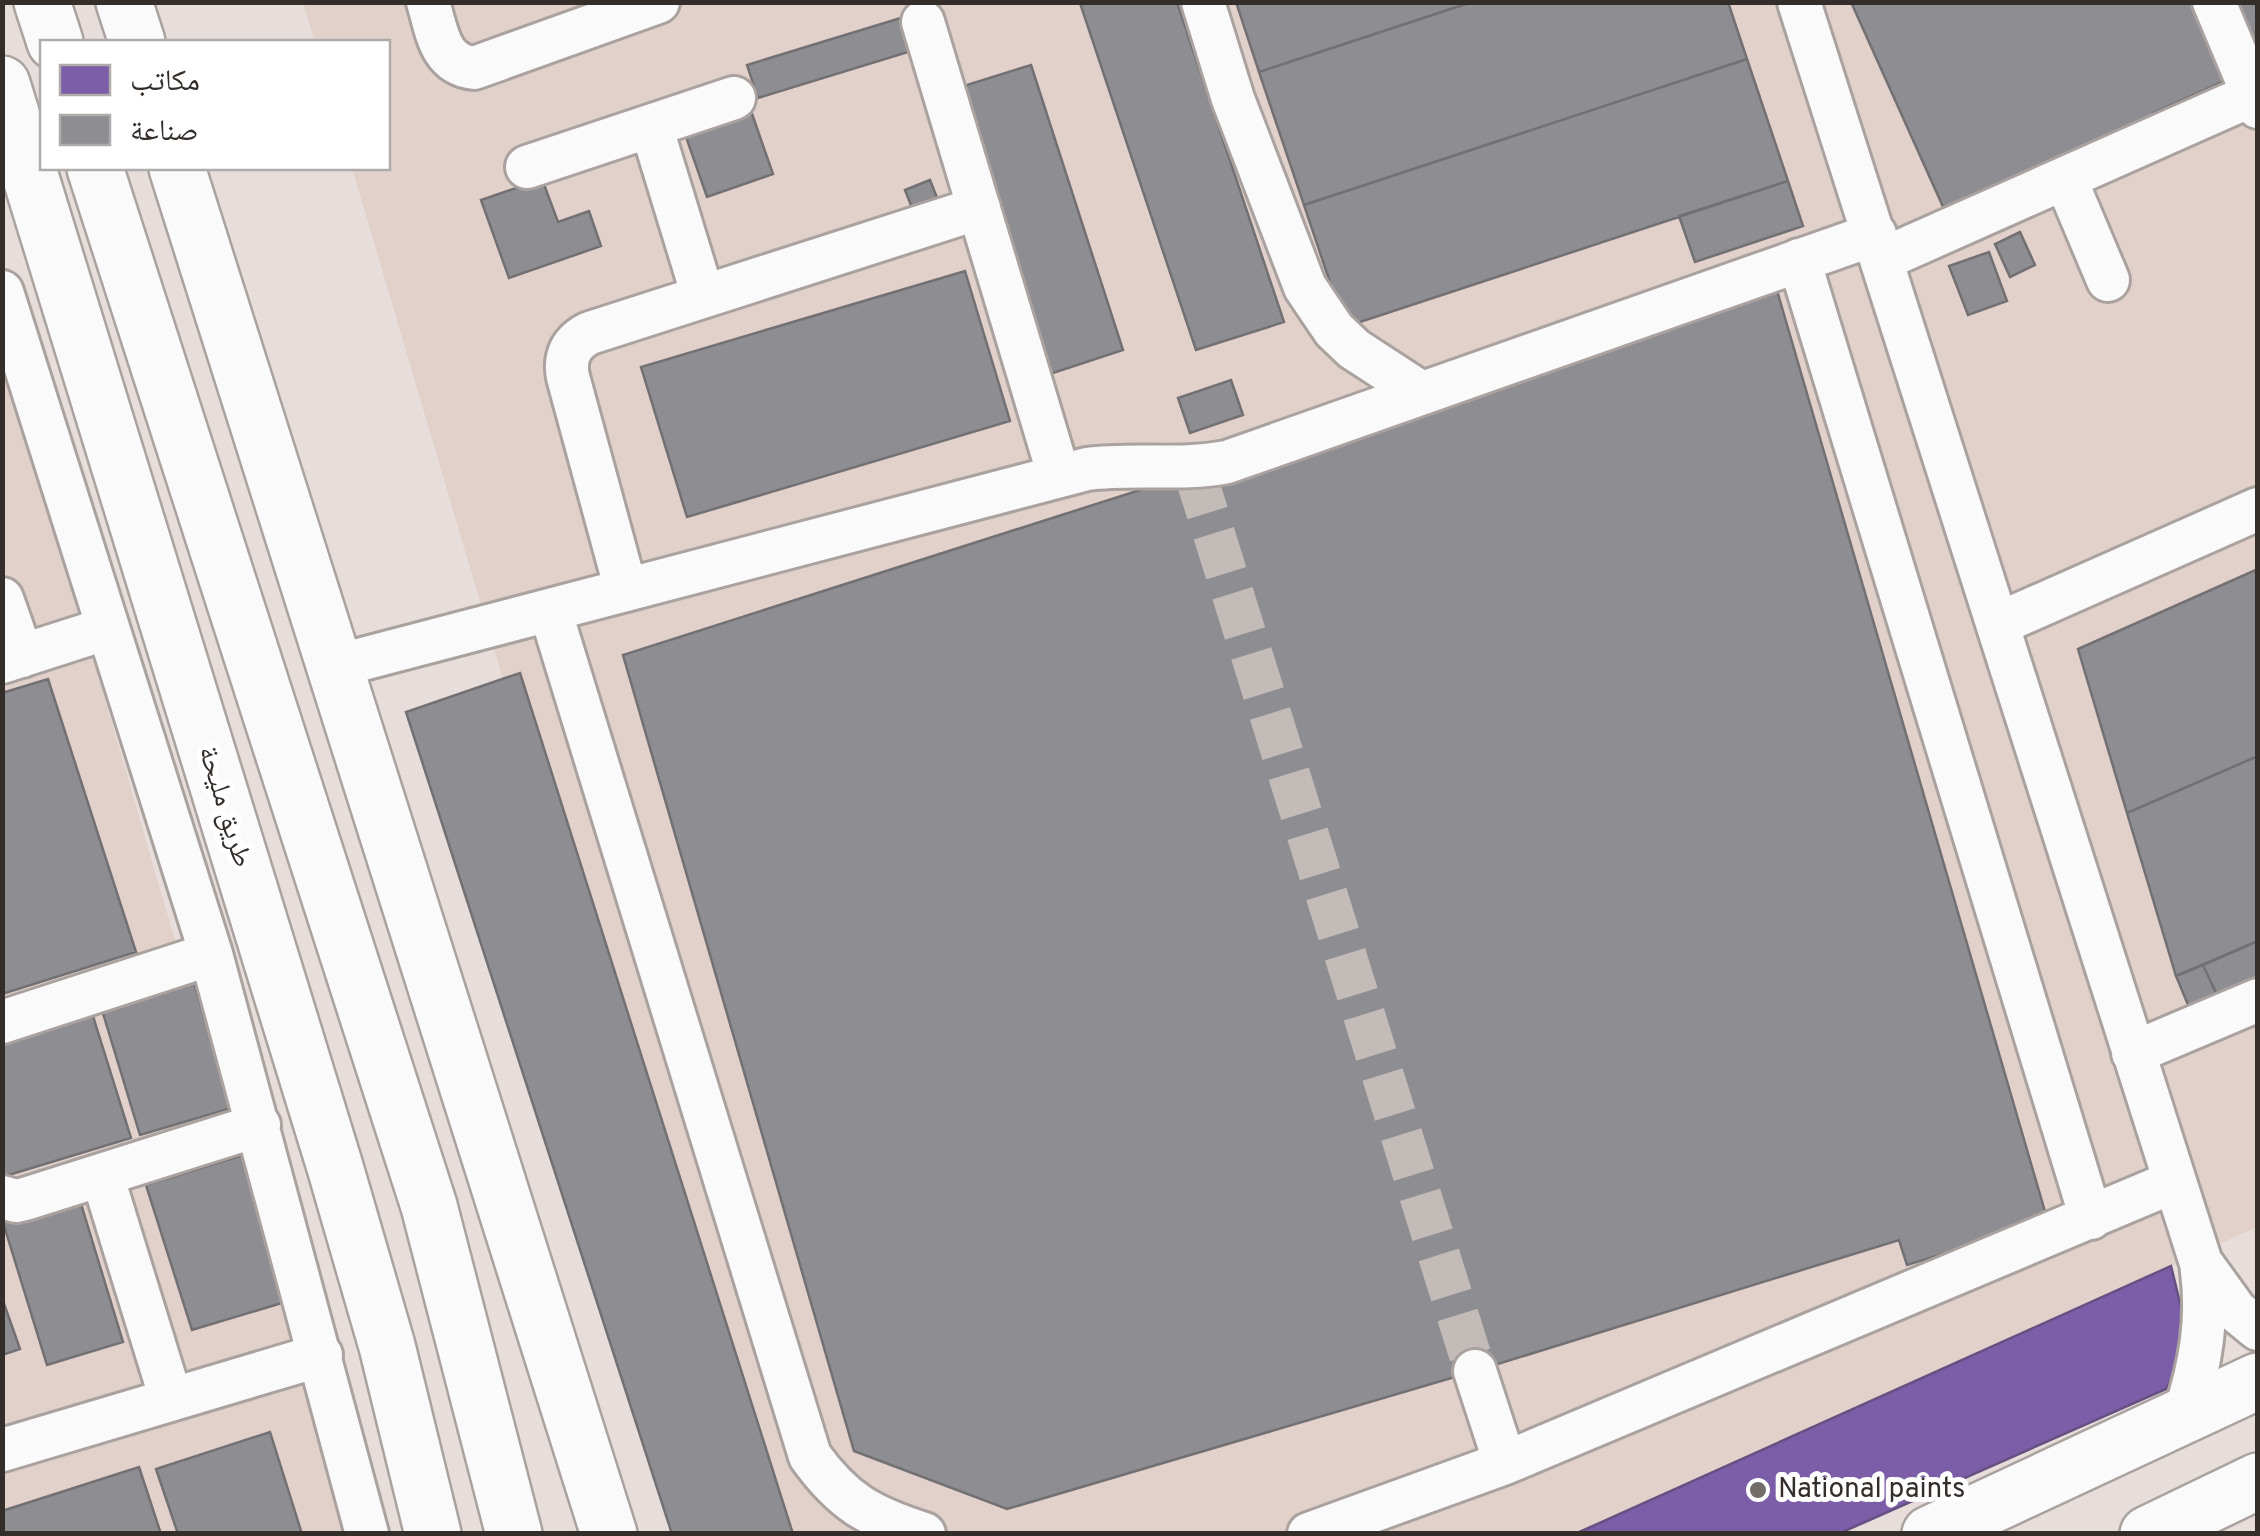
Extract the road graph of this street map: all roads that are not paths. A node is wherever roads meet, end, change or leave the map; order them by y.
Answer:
1 (42, 2) edge
2 (124, 2) edge
3 (428, 2) edge
4 (658, 2) edge
5 (1203, 2) edge
6 (1799, 2) edge
7 (2214, 2) edge
8 (614, 10) edge
9 (924, 22) dead end
10 (54, 40) edge
11 (136, 40) edge
12 (2, 84) edge
13 (734, 98) dead end
14 (2255, 101) edge
15 (651, 126) junction
16 (527, 167) dead end
17 (96, 170) edge
18 (178, 170) edge
19 (2065, 178) junction
20 (979, 208) junction
21 (1879, 246) junction
22 (1799, 260) junction
23 (2108, 280) dead end
24 (2, 292) edge
25 (703, 296) junction
26 (15, 377) edge
27 (1420, 392) junction
28 (1059, 476) junction
29 (2258, 509) edge
30 (626, 590) junction
31 (2, 598) edge
32 (550, 610) junction
33 (1998, 624) junction
34 (108, 628) junction
35 (12, 659) edge
36 (336, 666) junction
37 (211, 954) junction
38 (2258, 1000) edge
39 (2, 1022) edge
40 (2133, 1053) junction
41 (258, 1125) junction
42 (102, 1174) junction
43 (2173, 1182) junction
44 (2, 1196) edge
45 (2091, 1218) junction
46 (2201, 1263) junction
47 (2258, 1329) edge
48 (321, 1355) junction
49 (1475, 1371) tunnel mouth
50 (2258, 1381) edge
51 (170, 1399) junction
52 (2184, 1416) junction
53 (2, 1450) edge
54 (1505, 1462) junction
55 (2258, 1480) edge
56 (367, 1534) edge
57 (433, 1534) edge
58 (514, 1534) edge
59 (609, 1534) edge
60 (924, 1534) edge
61 (1308, 1534) edge
62 (1930, 1534) edge
63 (2148, 1534) edge

1 - 10 main road
2 - 11 main road
3 - 8 street
4 - 8 street
5 - 27 street
6 - 21 street
7 - 14 street
9 - 20 street
12 - 57 main road, طريق مليحة
13 - 15 street
14 - 19 street
15 - 16 street
15 - 25 street
17 - 58 main road
18 - 36 main road
19 - 21 street
19 - 23 street
20 - 25 street
20 - 28 street
21 - 22 street
21 - 33 street
22 - 27 street
22 - 45 street
24 - 26 street
25 - 30 street
26 - 34 street
27 - 28 street
28 - 30 street
29 - 33 street
30 - 32 street
31 - 35 street
32 - 36 street
32 - 60 street
33 - 40 street
34 - 35 street
34 - 37 street
36 - 59 main road
37 - 39 street
37 - 41 street
38 - 40 street
40 - 43 street
41 - 42 street
41 - 48 street
42 - 44 street
42 - 51 street
43 - 45 street
43 - 46 street
45 - 54 street
46 - 47 street
46 - 52 street
48 - 51 street
48 - 56 street
49 - 54 street
50 - 52 main road
51 - 53 street
52 - 62 main road
54 - 61 street
55 - 63 main road

